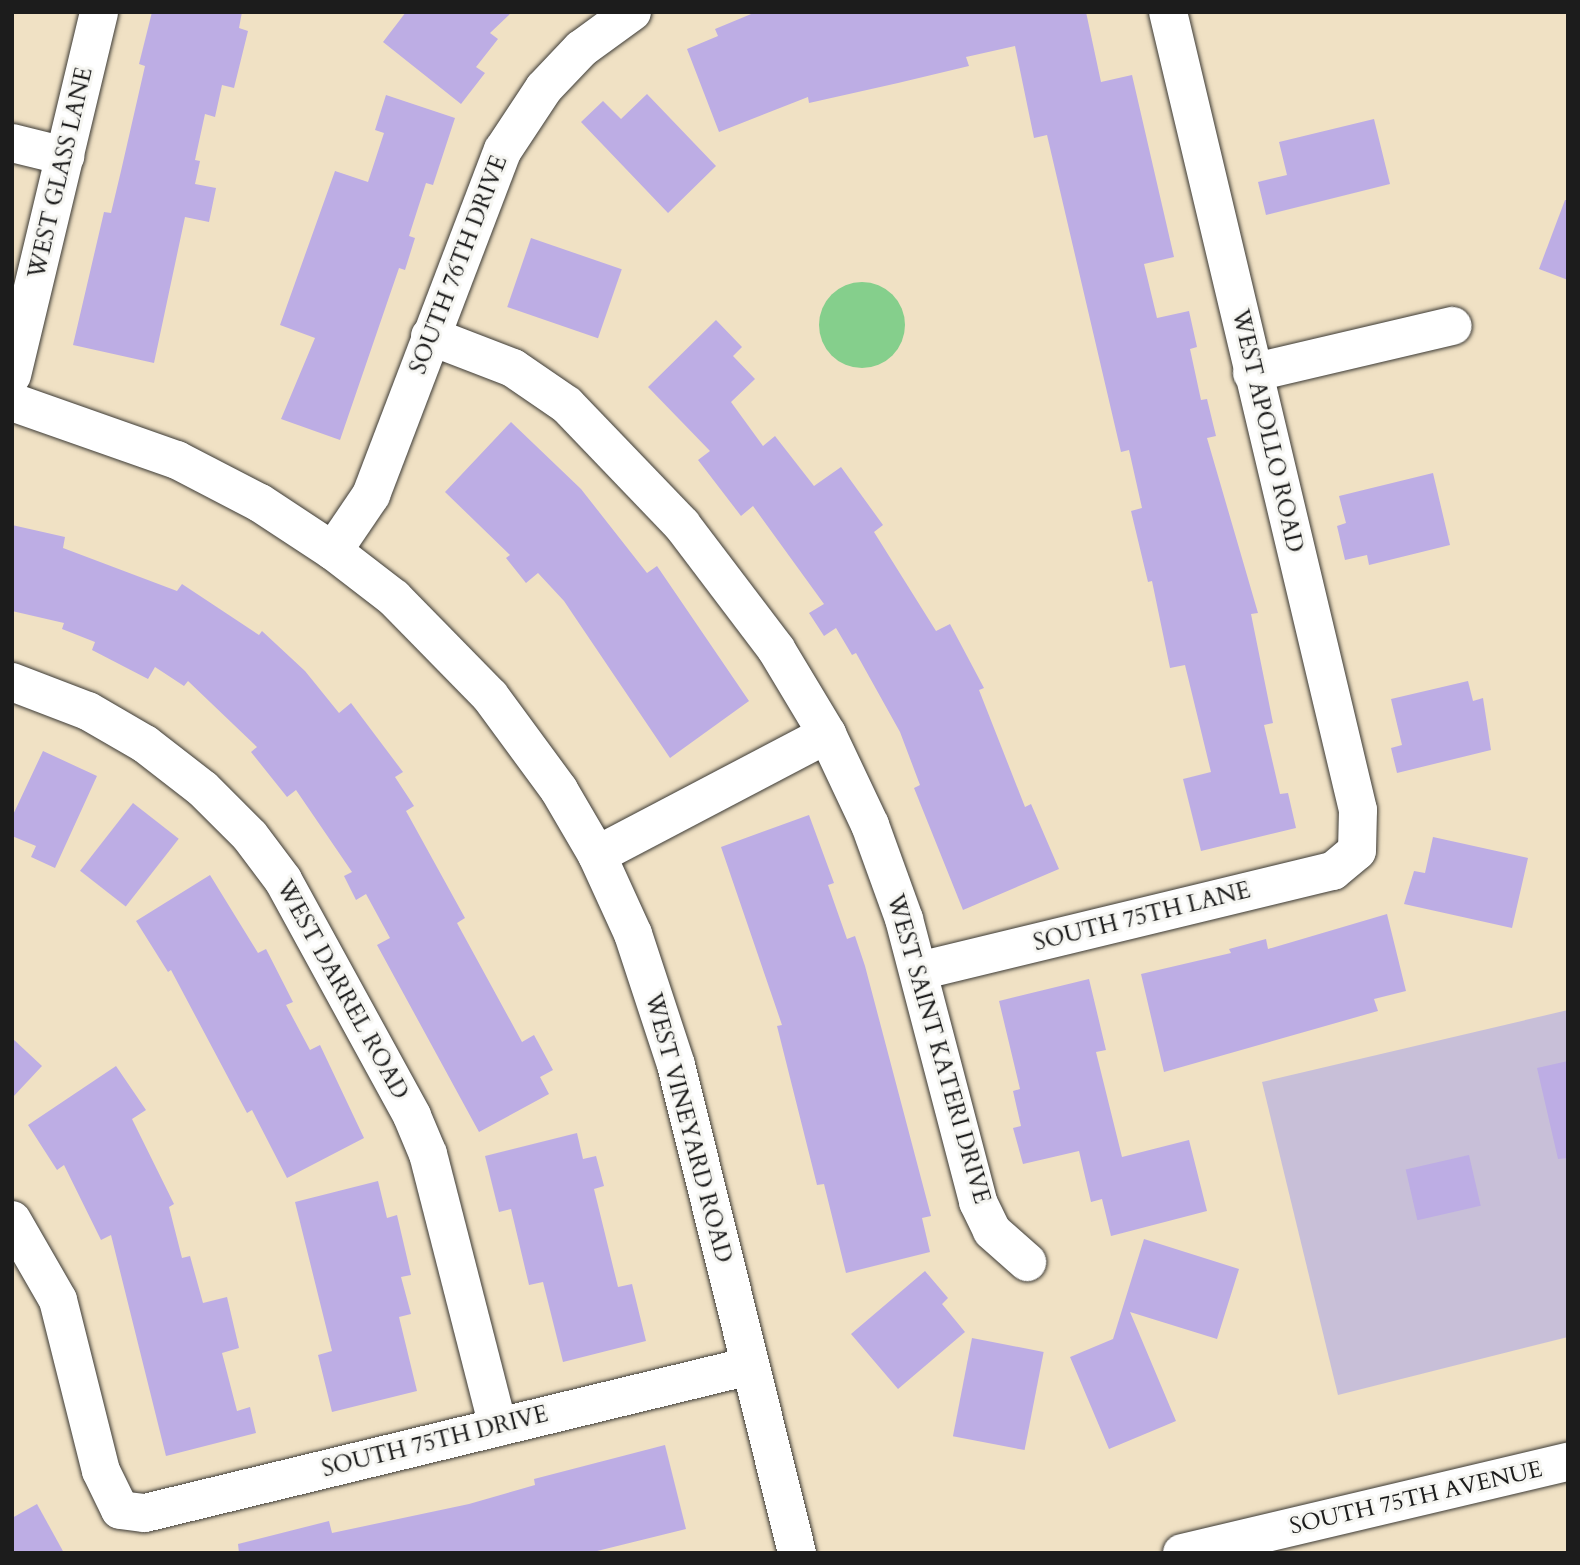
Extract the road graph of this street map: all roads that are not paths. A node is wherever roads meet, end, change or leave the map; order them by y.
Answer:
1 (99, 12) edge
2 (632, 12) edge
3 (1168, 12) edge
4 (12, 143) edge
5 (65, 156) junction
6 (1453, 326) dead end
7 (430, 336) junction
8 (1252, 373) junction
9 (12, 375) edge
10 (12, 402) edge
11 (333, 551) junction
12 (12, 682) edge
13 (827, 734) junction
14 (1357, 851) joint
15 (597, 855) junction
16 (919, 971) junction
17 (12, 1220) edge
18 (1027, 1262) dead end
19 (750, 1366) junction
20 (498, 1427) junction
21 (1568, 1462) edge
22 (797, 1553) edge
23 (1182, 1553) edge

1 - 5 street, WEST GLASS LANE
2 - 7 street, SOUTH 76TH DRIVE
3 - 8 street, WEST APOLLO ROAD
4 - 5 street
5 - 9 street, WEST GLASS LANE
6 - 8 street
7 - 11 street, SOUTH 76TH DRIVE
7 - 13 street, WEST SAINT KATERI DRIVE
8 - 14 street, WEST APOLLO ROAD
10 - 11 street
11 - 15 street, WEST VINEYARD ROAD
12 - 20 street, WEST DARREL ROAD
13 - 15 street
13 - 16 street, WEST SAINT KATERI DRIVE
14 - 16 street, SOUTH 75TH LANE
15 - 19 street, WEST VINEYARD ROAD
16 - 18 street, WEST SAINT KATERI DRIVE
17 - 20 street, SOUTH 75TH DRIVE
19 - 20 street, SOUTH 75TH DRIVE
19 - 22 street, WEST VINEYARD ROAD
21 - 23 street, SOUTH 75TH AVENUE

